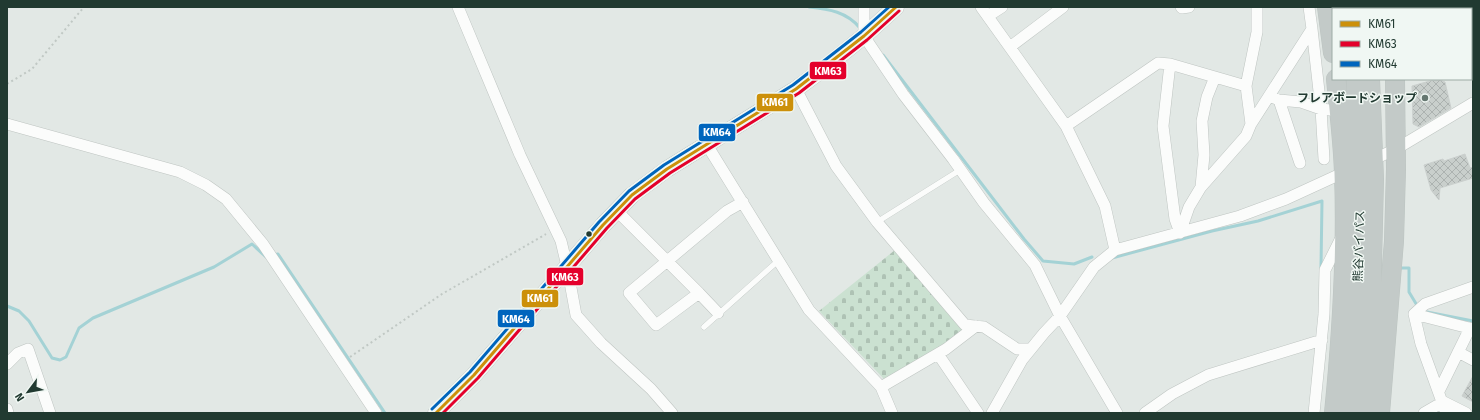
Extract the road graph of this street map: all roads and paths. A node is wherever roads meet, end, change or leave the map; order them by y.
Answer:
1 (84, 7) edge
2 (458, 7) edge
3 (864, 7) edge
4 (896, 7) edge
5 (981, 7) edge
6 (1002, 7) edge
7 (1063, 7) edge
8 (1181, 7) edge
9 (1188, 7) edge
10 (1257, 7) edge
11 (1312, 7) edge
12 (988, 16) junction
13 (1312, 29) junction
14 (864, 36) junction
15 (1010, 47) junction
16 (1332, 51) edge
17 (1170, 64) junction
18 (1215, 77) junction
19 (1336, 80) edge
20 (1356, 80) edge
21 (1370, 80) edge
22 (1395, 80) edge
23 (7, 84) edge
24 (1246, 86) junction
25 (796, 89) junction
26 (1274, 98) junction
27 (1473, 103) edge
28 (1330, 110) junction
29 (7, 124) edge
30 (1251, 124) junction
31 (1066, 126) junction
32 (707, 145) junction
33 (1396, 148) junction
34 (1324, 158) dead end
35 (1300, 163) dead end
36 (1359, 166) junction
37 (960, 170) junction
38 (1201, 187) junction
39 (743, 202) junction
40 (616, 210) junction
41 (877, 222) junction
42 (555, 229) junction
43 (1344, 231) junction
44 (1180, 233) junction
45 (1115, 250) junction
46 (779, 260) junction
47 (667, 261) junction
48 (567, 266) junction
49 (1473, 286) edge
50 (699, 292) junction
51 (1414, 313) junction
52 (718, 314) junction
53 (1060, 316) junction
54 (976, 326) junction
55 (704, 327) dead end
56 (1471, 328) edge
57 (1322, 340) junction
58 (1031, 349) junction
59 (1458, 352) junction
60 (938, 354) junction
61 (1473, 360) edge
62 (343, 362) junction
63 (7, 364) edge
64 (880, 387) junction
65 (1442, 402) edge
66 (7, 409) edge
67 (8, 413) edge
68 (50, 413) edge
69 (376, 413) edge
70 (436, 413) edge
71 (672, 413) edge
72 (892, 413) edge
73 (978, 413) edge
74 (992, 413) edge
75 (1117, 413) edge
76 (1145, 413) edge
77 (1314, 413) edge
78 (1334, 413) edge
79 (1350, 413) edge
80 (1364, 413) edge
81 (1380, 413) edge
82 (1424, 413) edge
83 (1466, 413) edge

1 - 23 path
2 - 42 street
3 - 14 street
4 - 14 main road
5 - 12 street
6 - 12 street
7 - 15 street
8 - 9 street
10 - 24 street
11 - 13 street
11 - 16 highway
12 - 15 street
13 - 26 street
13 - 28 street
14 - 25 main road
14 - 37 street
15 - 31 street
17 - 18 street
17 - 31 street
17 - 44 street
18 - 24 street
18 - 38 street
19 - 28 highway
20 - 36 highway, 熊谷バイパス
21 - 36 highway, 熊谷バイパス
22 - 33 highway
24 - 30 street
25 - 32 main road
25 - 41 street
26 - 28 street
26 - 30 street
26 - 35 street
27 - 33 street
28 - 34 street
28 - 36 highway
29 - 62 street
30 - 38 street
31 - 45 street
32 - 39 street
32 - 40 main road
33 - 36 street
33 - 81 highway
36 - 43 highway
36 - 44 street
36 - 79 highway, 熊谷バイパス
36 - 80 highway, 熊谷バイパス
37 - 41 lane
37 - 53 street
38 - 44 street
39 - 46 street
39 - 47 street
40 - 47 street
40 - 48 main road
41 - 54 street
42 - 48 street
42 - 62 path
43 - 57 street
43 - 78 highway
44 - 45 street
45 - 53 street
46 - 52 lane
46 - 64 street
47 - 50 street
47 - 50 street
48 - 70 main road
48 - 71 street
49 - 51 street
50 - 52 street
51 - 56 street
51 - 65 street
52 - 55 lane
53 - 58 street
53 - 75 street
54 - 58 street
54 - 60 street
56 - 59 street
57 - 76 street
57 - 77 street
58 - 74 street
59 - 61 street
59 - 65 street
60 - 64 street
60 - 73 street
62 - 69 street
63 - 68 street
64 - 72 street
65 - 82 street
65 - 83 street
66 - 67 street

